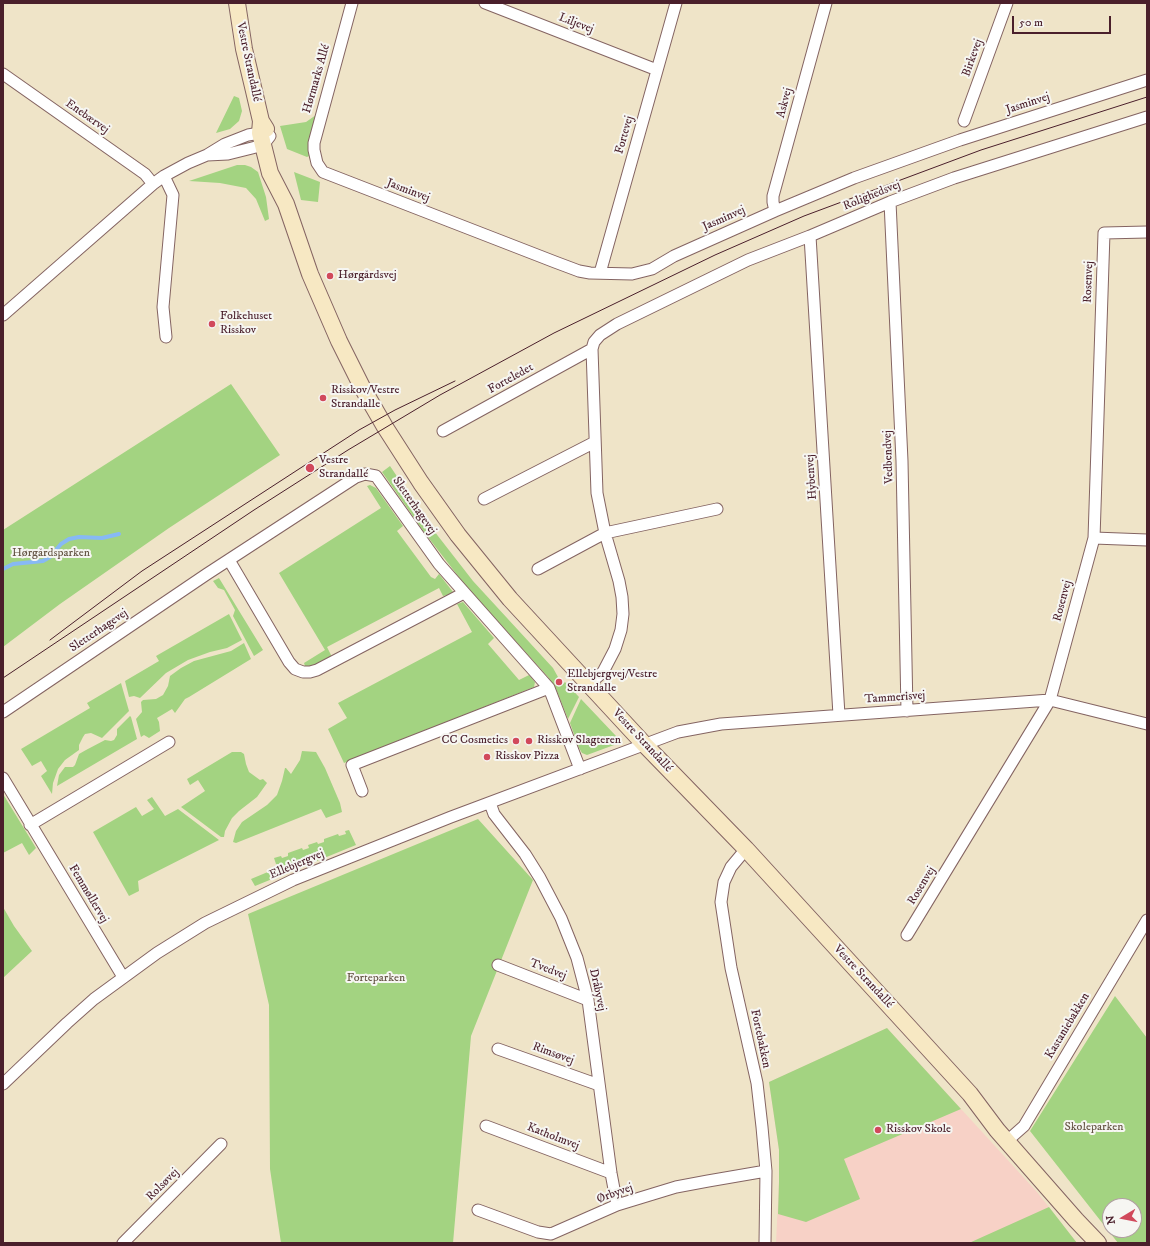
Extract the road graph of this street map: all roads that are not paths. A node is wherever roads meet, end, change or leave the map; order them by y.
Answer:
1 (237, 3) edge
2 (352, 3) edge
3 (485, 3) edge
4 (676, 3) edge
5 (826, 3) edge
6 (1007, 3) edge
7 (657, 70) junction
8 (3, 74) edge
9 (1147, 80) edge
10 (1147, 117) edge
11 (964, 121) dead end
12 (264, 134) junction
13 (318, 163) joint
14 (164, 176) junction
15 (153, 184) junction
16 (890, 202) junction
17 (775, 211) junction
18 (1147, 232) edge
19 (810, 236) junction
20 (600, 274) junction
21 (3, 315) edge
22 (617, 324) joint
23 (166, 337) dead end
24 (592, 349) junction
25 (443, 431) dead end
26 (595, 442) junction
27 (484, 499) dead end
28 (717, 509) dead end
29 (605, 533) junction
30 (1094, 538) junction
31 (1147, 540) edge
32 (229, 560) junction
33 (538, 569) dead end
34 (464, 593) junction
35 (589, 684) junction
36 (549, 688) junction
37 (1050, 700) junction
38 (907, 711) junction
39 (3, 712) edge
40 (839, 715) junction
41 (1147, 724) edge
42 (169, 742) dead end
43 (645, 745) junction
44 (580, 769) junction
45 (3, 778) edge
46 (362, 791) dead end
47 (490, 803) junction
48 (30, 825) junction
49 (746, 849) junction
50 (1147, 920) edge
51 (907, 935) dead end
52 (498, 965) dead end
53 (123, 977) junction
54 (588, 1000) junction
55 (498, 1049) dead end
56 (3, 1084) edge
57 (599, 1085) junction
58 (486, 1126) dead end
59 (1011, 1138) junction
60 (221, 1144) dead end
61 (766, 1171) junction
62 (611, 1173) junction
63 (617, 1205) junction
64 (478, 1210) dead end
65 (123, 1243) edge
66 (765, 1243) edge
67 (1099, 1243) edge

1 - 12 street, Vestre Strandallé
2 - 13 street, Hørmarks Allé
3 - 7 street, Liljevej
4 - 7 street, Fortevej
5 - 17 street, Askvej
6 - 11 street, Birkevej
7 - 20 street, Fortevej
8 - 15 street, Enebærvej
9 - 17 street, Jasminvej
10 - 16 street, Rolighedsvej
12 - 14 street
12 - 35 street, Vestre Strandallé
13 - 20 street, Jasminvej
14 - 15 street
14 - 23 street
15 - 21 street
16 - 19 street, Rolighedsvej
16 - 38 street, Vedbendvej
17 - 20 street, Jasminvej
18 - 30 street, Rosenvej
19 - 22 street, Rolighedsvej
19 - 40 street, Hybenvej
22 - 24 street, Forteledet
24 - 25 street, Forteledet
24 - 26 street
26 - 27 street
26 - 29 street
28 - 29 street
29 - 33 street
29 - 35 street
30 - 31 street
30 - 37 street, Rosenvej
32 - 34 street
32 - 34 street, Sletterhagevej
32 - 39 street, Sletterhagevej
34 - 36 street, Sletterhagevej
35 - 43 street, Vestre Strandallé
36 - 44 street, Sletterhagevej
36 - 46 street
37 - 38 street, Tammerisvej
37 - 41 street, Tammerisvej
37 - 51 street, Rosenvej
38 - 40 street, Tammerisvej
40 - 43 street, Tammerisvej
42 - 48 street
43 - 44 street, Ellebjergvej
43 - 49 street, Vestre Strandallé
44 - 47 street, Ellebjergvej
45 - 48 street, Femmøllervej
47 - 53 street, Ellebjergvej
47 - 54 street, Dråbyvej
48 - 53 street, Femmøllervej
49 - 59 street, Vestre Strandallé
49 - 61 street, Fortebakken
50 - 59 street, Kastaniebakken
52 - 54 street, Tvedvej
53 - 56 street, Ellebjergvej
54 - 57 street, Dråbyvej
55 - 57 street, Rimsøvej
57 - 62 street, Dråbyvej
58 - 62 street, Katholmvej
59 - 67 street, Vestre Strandallé
60 - 65 street, Rolsøvej
61 - 63 street, Ørbyvej
61 - 66 street, Fortebakken
62 - 63 street, Dråbyvej
63 - 64 street, Ørbyvej

